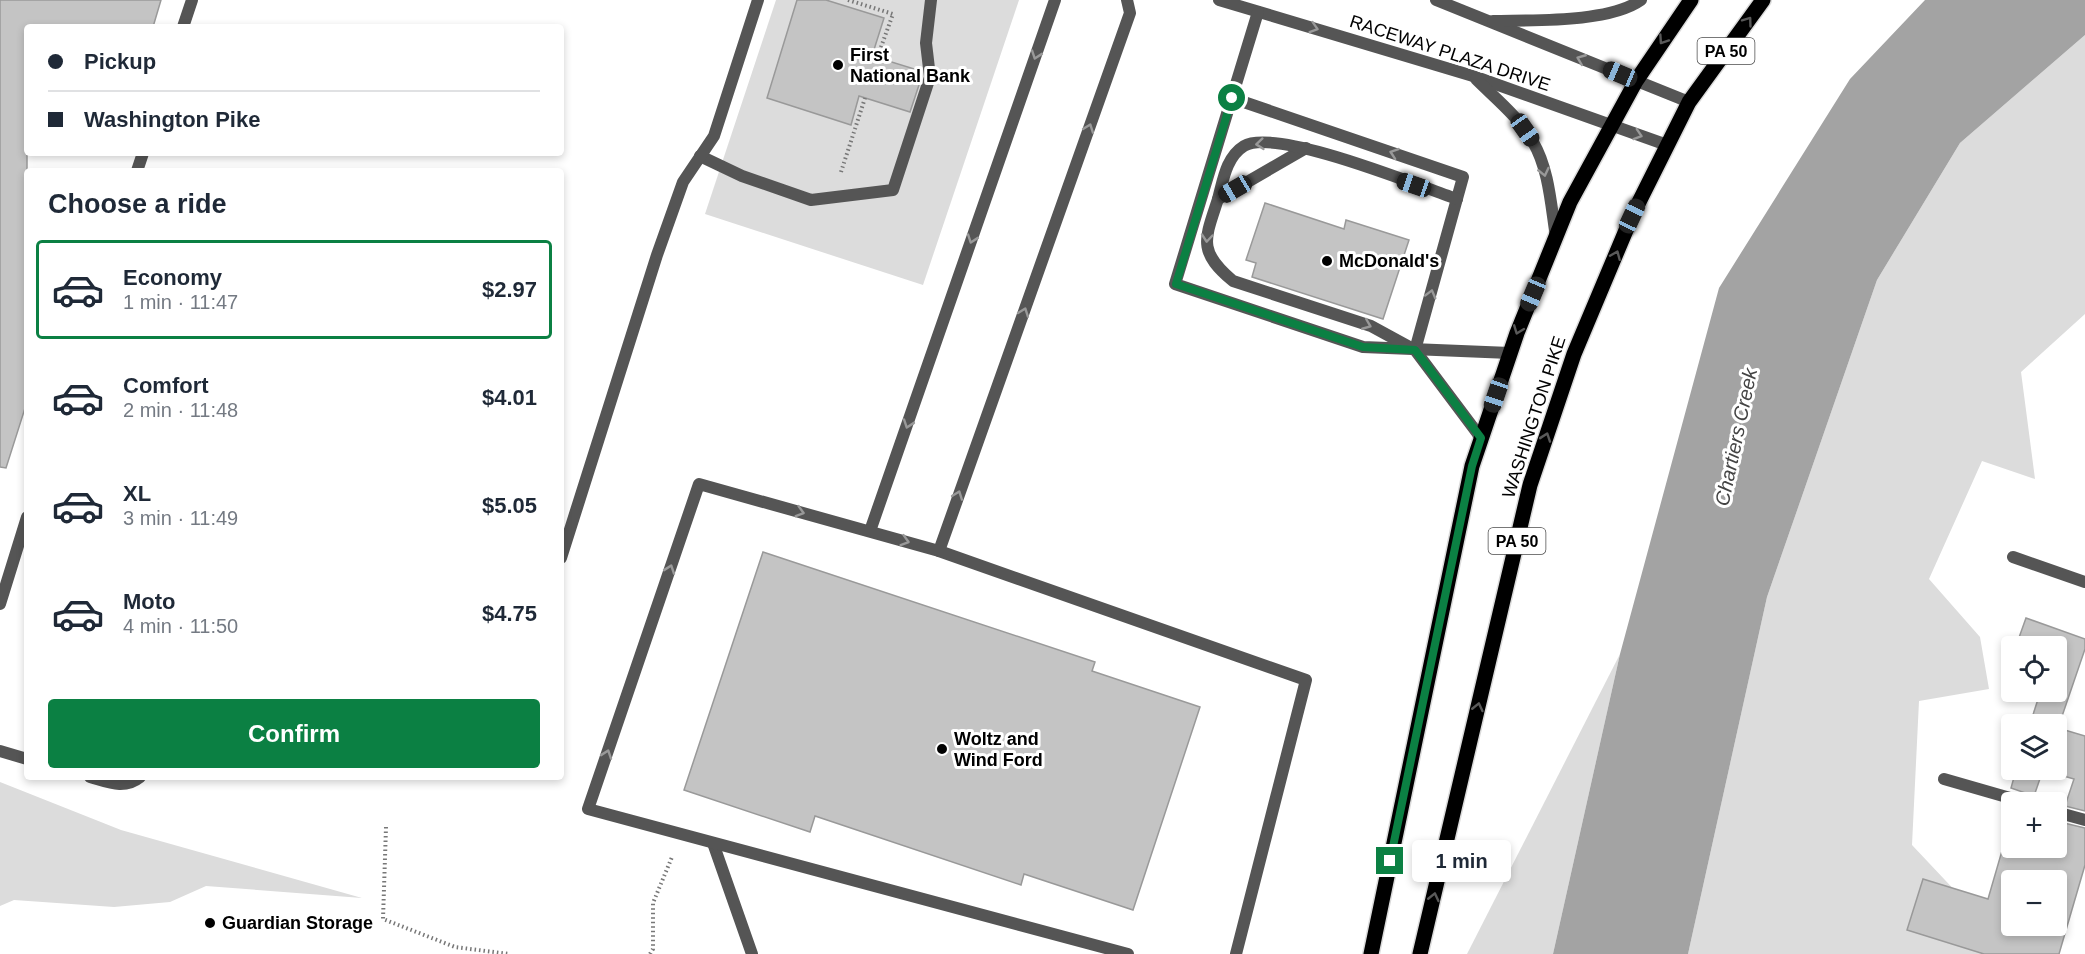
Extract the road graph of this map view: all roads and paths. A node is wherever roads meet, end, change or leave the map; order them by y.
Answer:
1 (192, 0) edge
2 (758, 0) edge
3 (848, 0) edge
4 (931, 0) edge
5 (1055, 0) edge
6 (1127, 0) edge
7 (1219, 0) edge
8 (1437, 0) edge
9 (1641, 0) edge
10 (1690, 0) edge
11 (1763, 0) edge
12 (1258, 12) junction
13 (1489, 21) junction
14 (184, 24) edge
15 (877, 58) dead end
16 (1473, 76) junction
17 (1636, 81) junction
18 (865, 98) dead end
19 (1232, 98) junction
20 (1689, 102) junction
21 (1610, 126) junction
22 (1667, 145) junction
23 (1306, 148) junction
24 (700, 156) junction
25 (833, 198) junction
26 (1218, 199) junction
27 (1457, 199) junction
28 (1556, 237) junction
29 (1415, 350) junction
30 (1510, 353) junction
31 (1481, 438) junction
32 (24, 526) edge
33 (870, 531) junction
34 (564, 549) edge
35 (939, 551) junction
36 (2013, 557) dead end
37 (2085, 582) edge
38 (2, 588) edge
39 (0, 604) edge
40 (0, 751) edge
41 (24, 758) edge
42 (1944, 779) dead end
43 (101, 780) edge
44 (135, 780) edge
45 (2001, 795) edge
46 (2067, 815) edge
47 (2085, 820) edge
48 (386, 827) dead end
49 (682, 834) junction
50 (713, 843) junction
51 (509, 954) edge
52 (650, 954) edge
53 (752, 954) edge
54 (1128, 954) edge
55 (1236, 954) edge
56 (1371, 954) edge
57 (1420, 954) edge

1 - 14 street
2 - 24 street
3 - 15 path
4 - 25 street
5 -> 33 street
35 -> 6 street
7 - 12 street, RACEWAY PLAZA DRIVE
8 - 13 street, RACEWAY PLAZA DRIVE
9 - 13 street
10 -> 17 main road
20 -> 11 main road, WASHINGTON PIKE / PA 50
12 -> 16 street, RACEWAY PLAZA DRIVE
12 - 19 street
17 -> 13 street, RACEWAY PLAZA DRIVE
16 - 21 street, RACEWAY PLAZA DRIVE
16 -> 28 street
17 - 20 street, RACEWAY PLAZA DRIVE
17 - 21 main road
18 - 25 path
27 -> 19 street
19 - 29 street
20 - 22 main road, WASHINGTON PIKE / PA 50
21 -> 22 street, RACEWAY PLAZA DRIVE
21 - 28 main road
57 -> 22 main road, WASHINGTON PIKE / PA 50
23 - 26 street
23 -> 26 street
23 - 27 street
24 - 25 street
24 - 34 street
26 -> 29 street
29 -> 27 street
28 -> 30 main road
29 - 30 street
29 - 31 street
30 - 31 main road
31 - 56 main road
32 - 38 street
33 -> 35 street
49 -> 33 street
35 - 55 street
36 - 37 street
38 - 39 street
40 - 41 street
42 - 45 street
43 - 44 street
46 - 47 street
48 - 51 path
49 - 50 street
49 - 52 path
50 - 53 street
50 - 54 street

